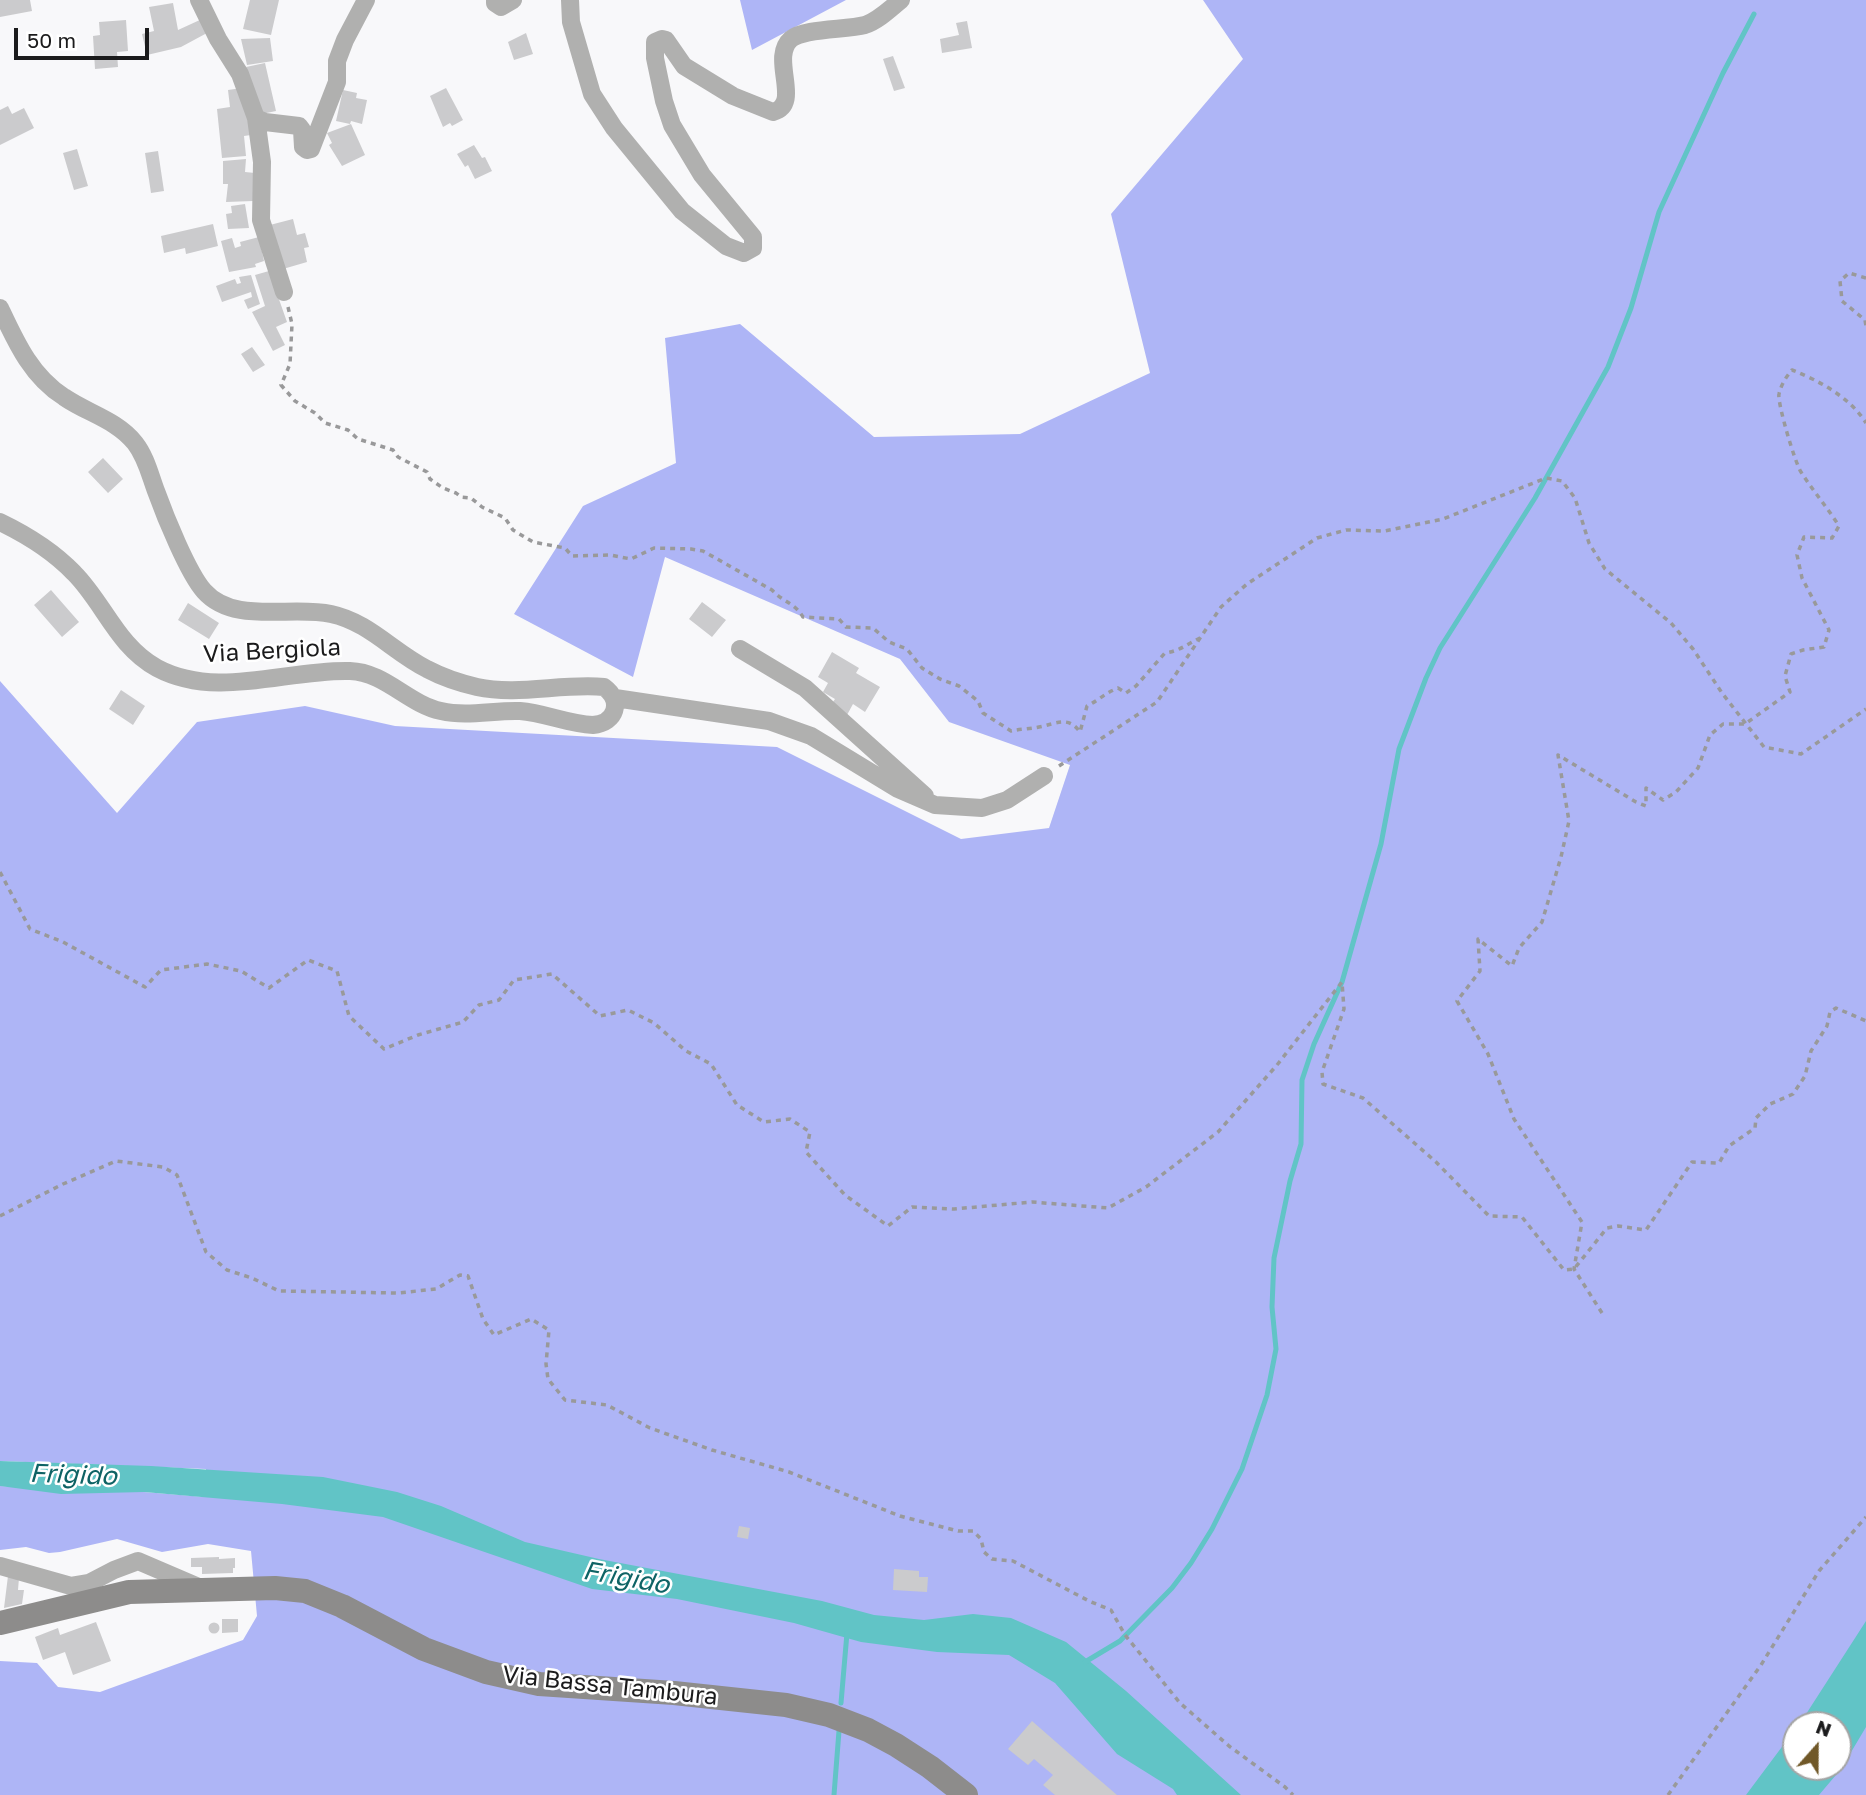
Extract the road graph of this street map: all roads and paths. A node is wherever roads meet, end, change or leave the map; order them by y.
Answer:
1 (199, 0) edge
2 (366, 0) edge
3 (495, 0) edge
4 (513, 0) edge
5 (570, 0) edge
6 (901, 0) edge
7 (256, 118) junction
8 (1866, 278) edge
9 (284, 292) joint
10 (0, 308) edge
11 (1866, 326) edge
12 (1866, 423) edge
13 (0, 522) edge
14 (1200, 638) junction
15 (740, 649) dead end
16 (615, 698) junction
17 (1866, 709) edge
18 (1745, 724) junction
19 (1044, 776) joint
20 (935, 805) junction
21 (0, 872) edge
22 (1866, 1021) edge
23 (0, 1216) edge
24 (1574, 1269) junction
25 (1602, 1312) dead end
26 (1866, 1517) edge
27 (0, 1566) edge
28 (204, 1589) junction
29 (0, 1623) edge
30 (966, 1795) edge
31 (1293, 1795) edge
32 (1668, 1795) edge

1 - 7 street
2 - 7 street
3 - 4 street
5 - 6 street
7 - 9 street
8 - 11 path
9 - 14 path
10 - 16 street, Via Bergiola
12 - 18 path
13 - 16 street, Via Bergiola
14 - 18 path
14 - 19 path
15 - 20 street
16 - 20 street
17 - 18 path
18 - 24 path
19 - 20 street
21 - 24 path
22 - 24 path
23 - 31 path
24 - 25 path
26 - 32 path
27 - 28 street
28 - 29 street, Via Bassa Tambura
28 - 30 street, Via Bassa Tambura

